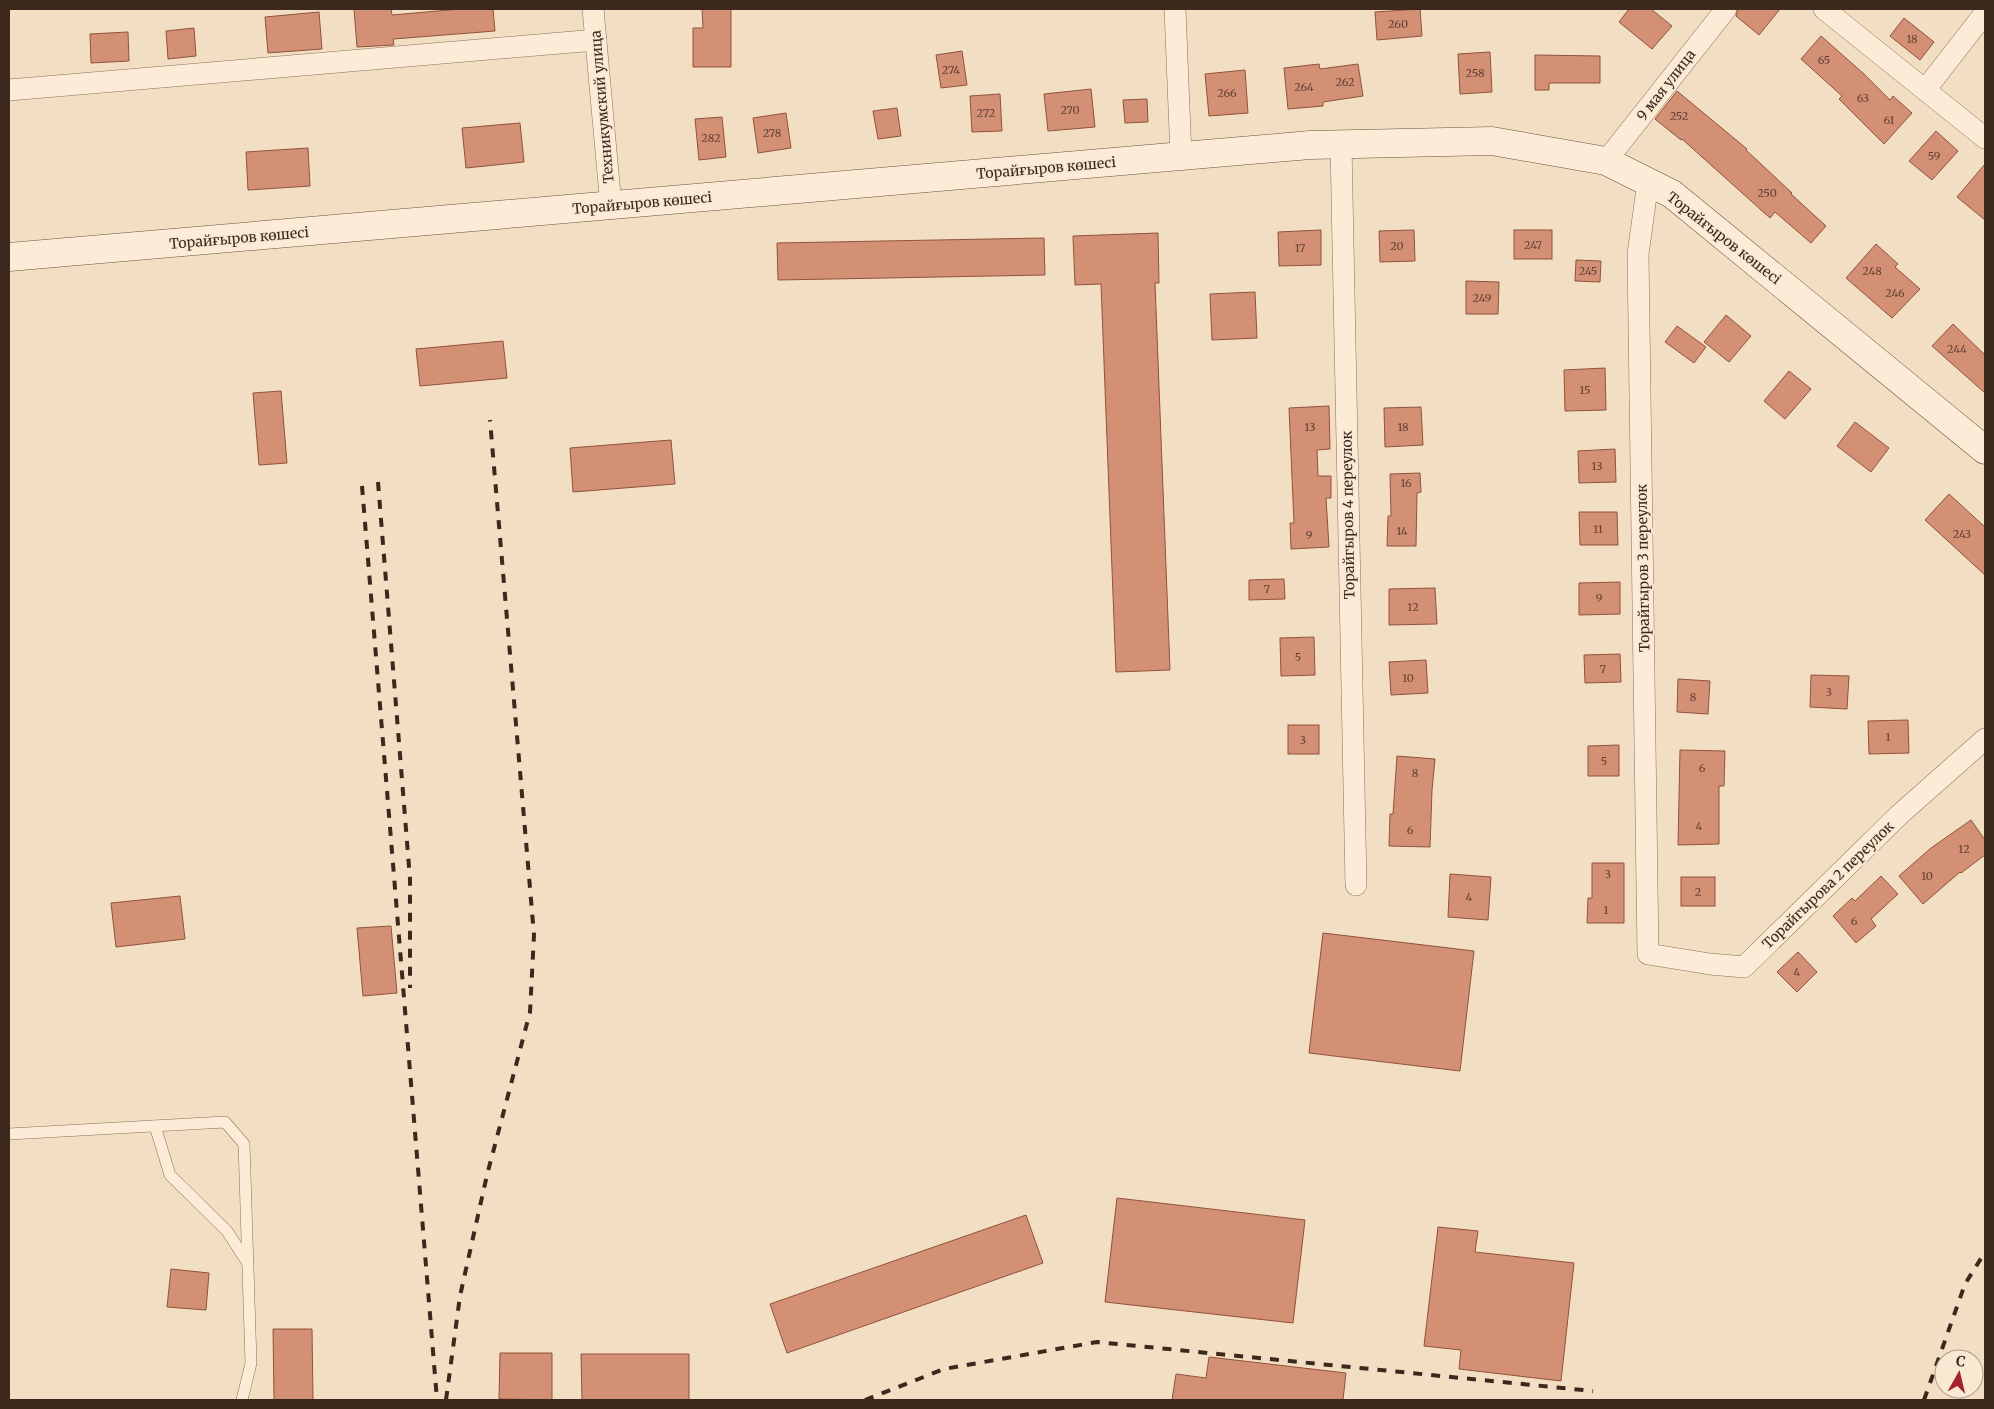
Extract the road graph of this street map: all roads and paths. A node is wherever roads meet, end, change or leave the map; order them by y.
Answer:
1 (593, 9) edge
2 (1176, 9) edge
3 (1726, 9) edge
4 (1824, 9) edge
5 (1985, 12) edge
6 (596, 40) junction
7 (9, 90) edge
8 (1925, 90) junction
9 (1985, 138) edge
10 (1341, 144) junction
11 (1181, 156) junction
12 (1606, 161) junction
13 (1648, 182) junction
14 (611, 206) junction
15 (9, 258) edge
16 (1985, 450) edge
17 (1985, 739) edge
18 (1356, 885) dead end
19 (1648, 954) joint
20 (155, 1126) junction
21 (9, 1134) edge
22 (248, 1264) junction
23 (242, 1400) edge

1 - 6 street, Техникумский улица
2 - 11 street
3 - 12 street, 9 мая улица
4 - 8 street
5 - 8 street
6 - 7 street
6 - 14 street, Техникумский улица
8 - 9 street
10 - 11 street, Торайғыров көшесі
10 - 12 street, Торайғыров көшесі
10 - 18 street, Торайгыров 4 переулок
11 - 14 street, Торайғыров көшесі
12 - 13 street, Торайғыров көшесі
13 - 16 street, Торайғыров көшесі
13 - 19 street, Торайгыров 3 переулок
14 - 15 street, Торайғыров көшесі
17 - 19 street, Торайгырова 2 переулок
20 - 21 lane
20 - 22 lane
20 - 22 lane
22 - 23 lane

